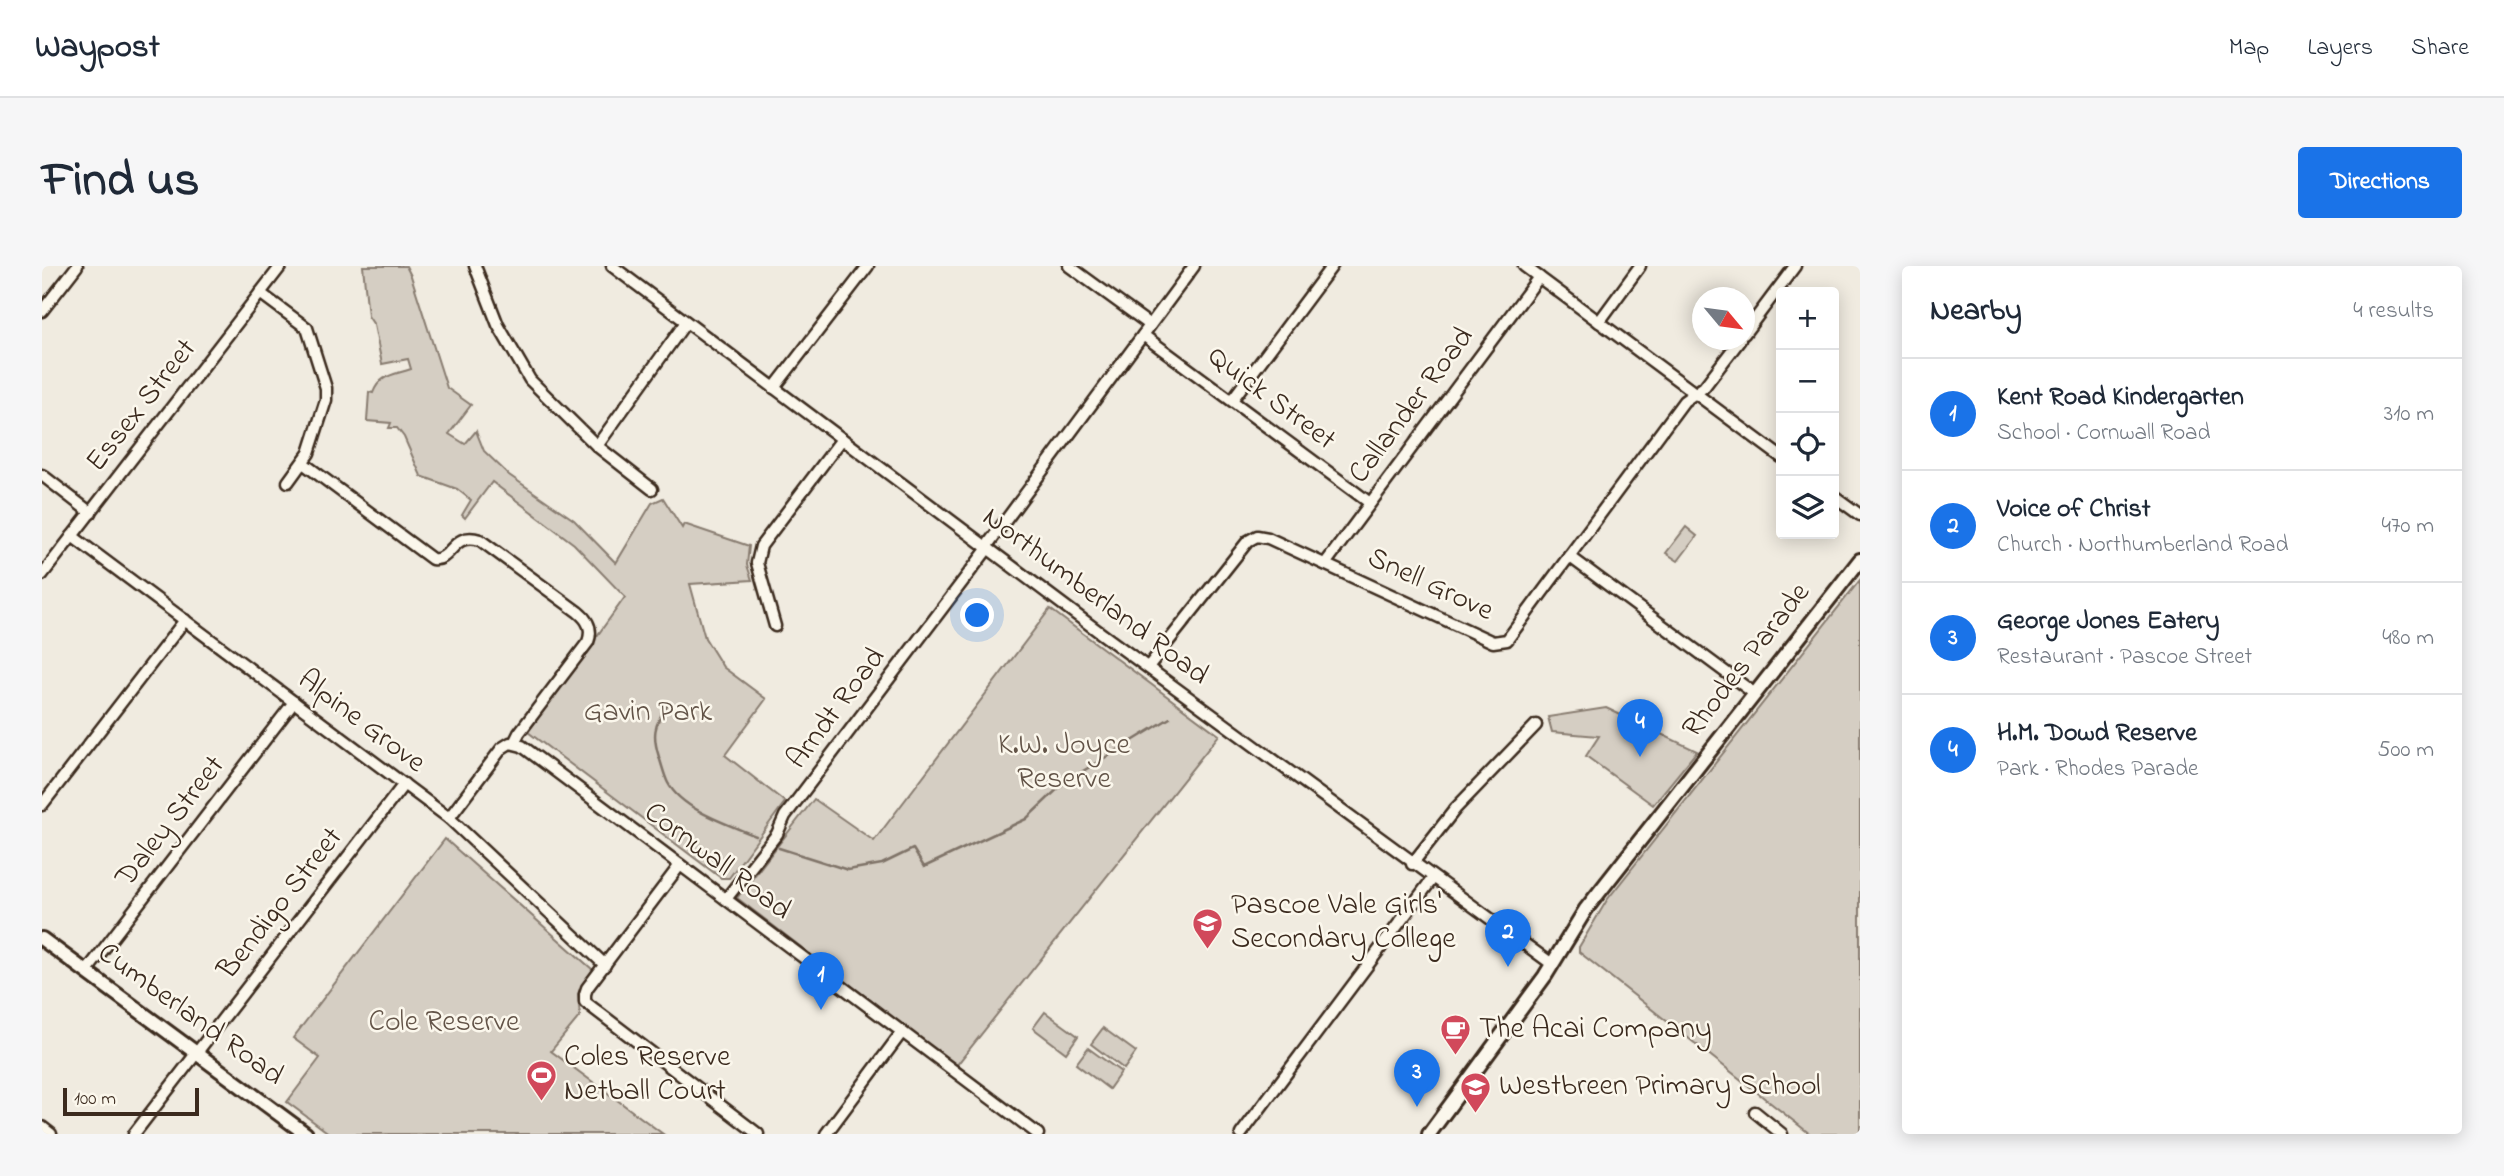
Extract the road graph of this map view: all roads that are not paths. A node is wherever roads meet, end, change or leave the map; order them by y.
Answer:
1 (77, 266) edge
2 (281, 266) edge
3 (475, 266) edge
4 (612, 266) edge
5 (868, 266) edge
6 (1069, 266) edge
7 (1194, 266) edge
8 (1332, 266) edge
9 (1524, 266) edge
10 (1640, 266) edge
11 (1795, 266) edge
12 (1539, 277) junction
13 (260, 293) junction
14 (42, 311) edge
15 (1755, 320) edge
16 (686, 322) junction
17 (1599, 322) junction
18 (1150, 325) junction
19 (1143, 335) junction
20 (1732, 350) edge
21 (774, 388) junction
22 (1696, 393) junction
23 (1232, 400) junction
24 (842, 439) junction
25 (597, 446) junction
26 (1776, 453) edge
27 (303, 463) junction
28 (42, 475) edge
29 (288, 482) dead end
30 (652, 489) dead end
31 (1839, 499) edge
32 (1370, 503) junction
33 (90, 513) junction
34 (1860, 514) edge
35 (72, 536) junction
36 (987, 548) junction
37 (1569, 556) junction
38 (1860, 559) edge
39 (1325, 564) junction
40 (42, 575) edge
41 (185, 620) junction
42 (775, 626) dead end
43 (1147, 667) junction
44 (1755, 694) junction
45 (294, 702) junction
46 (1536, 726) dead end
47 (514, 743) junction
48 (404, 784) junction
49 (42, 805) edge
50 (449, 818) junction
51 (1412, 864) junction
52 (680, 865) junction
53 (1433, 878) junction
54 (726, 899) junction
55 (42, 939) edge
56 (1552, 964) junction
57 (605, 965) junction
58 (86, 972) junction
59 (902, 1032) junction
60 (196, 1052) junction
61 (1755, 1112) dead end
62 (42, 1127) edge
63 (51, 1134) edge
64 (134, 1134) edge
65 (306, 1134) edge
66 (758, 1134) edge
67 (826, 1134) edge
68 (1038, 1134) edge
69 (1241, 1134) edge
70 (1429, 1134) edge
71 (1782, 1134) edge

1 - 14 street
2 - 13 street, Essex Street
3 - 25 street
4 - 16 street, Northumberland Road
5 - 21 street
6 - 18 street
7 - 18 street, Arndt Road
8 - 23 street
9 - 12 street
10 - 17 street
11 - 15 street
12 - 17 street
12 - 32 street, Callander Road
13 - 27 street
13 - 33 street, Essex Street
16 - 21 street, Northumberland Road
16 - 25 street
17 - 22 street
18 - 19 street, Arndt Road
19 - 23 street, Quick Street
19 - 36 street, Arndt Road
20 - 22 street, Snell Grove
21 - 24 street, Northumberland Road
22 - 26 street
22 - 37 street, Snell Grove
23 - 32 street, Quick Street
24 - 36 street, Northumberland Road
24 - 42 street
25 - 30 street
27 - 29 street
27 - 47 street
28 - 33 street
31 - 34 street
32 - 39 street, Callander Road
33 - 35 street, Essex Street
35 - 40 street, Essex Street
35 - 41 street, Alpine Grove
36 - 43 street, Northumberland Road
36 - 54 street, Arndt Road
37 - 39 street, Snell Grove
37 - 44 street
38 - 44 main road, Rhodes Parade
39 - 43 street, Snell Grove
41 - 45 street, Alpine Grove
41 - 49 street
43 - 51 street, Northumberland Road
44 - 56 main road, Rhodes Parade
45 - 48 street, Alpine Grove
45 - 58 street, Daley Street
46 - 51 street
47 - 50 street
47 - 52 street, Cornwall Road
48 - 50 street, Alpine Grove
48 - 60 street, Bendigo Street
50 - 57 street, Alpine Grove
51 - 53 street, Northumberland Road
52 - 54 street, Cornwall Road
52 - 57 street
53 - 56 street, Northumberland Road
53 - 69 street
54 - 59 street, Cornwall Road
55 - 58 main road, Cumberland Road
56 - 70 main road, Rhodes Parade
57 - 66 street
58 - 60 main road, Cumberland Road
59 - 67 street
59 - 68 street, Cornwall Road
60 - 64 street, Bendigo Street
60 - 65 main road, Cumberland Road
61 - 71 street
62 - 63 street

